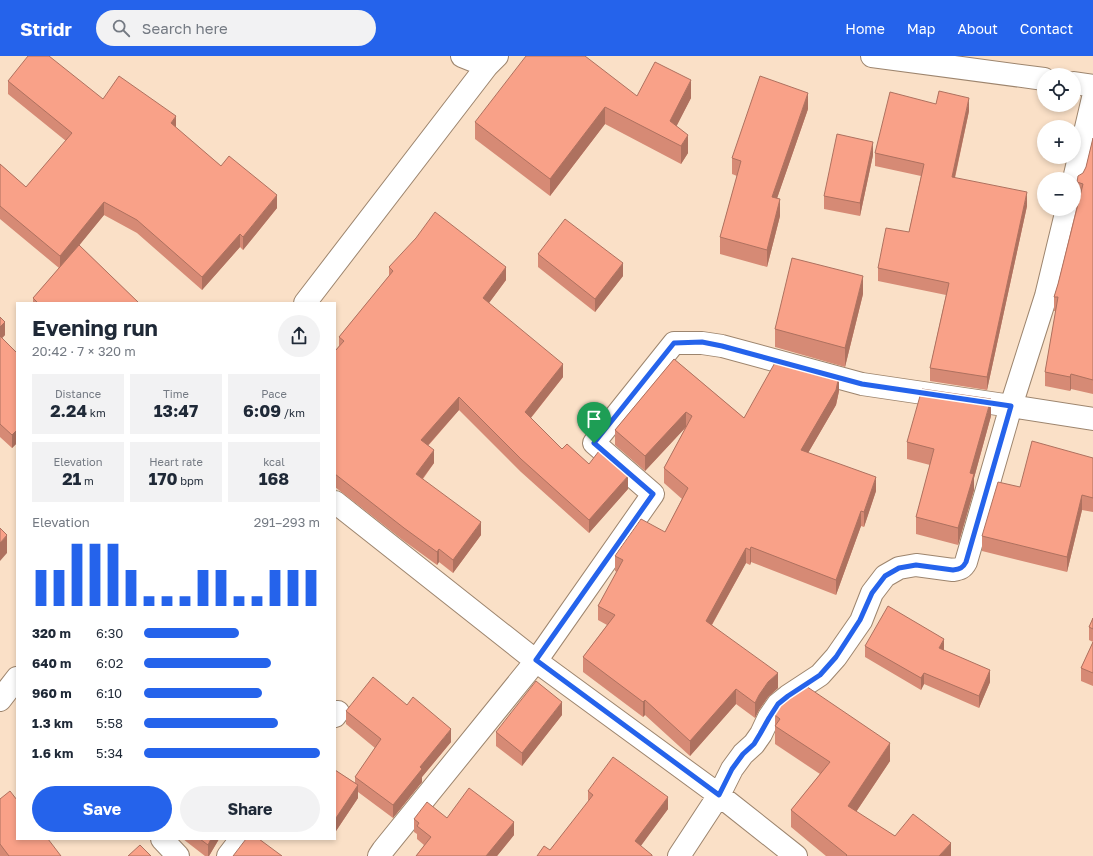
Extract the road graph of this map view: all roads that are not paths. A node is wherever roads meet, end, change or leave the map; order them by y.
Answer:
1 (462, 56) edge
2 (872, 56) edge
3 (492, 61) edge
4 (1037, 78) edge
5 (1081, 84) edge
6 (1093, 86) edge
7 (1093, 98) edge
8 (1076, 172) edge
9 (1065, 216) edge
10 (306, 302) edge
11 (1011, 406) junction
12 (1093, 419) edge
13 (336, 503) edge
14 (536, 660) junction
15 (16, 682) edge
16 (0, 700) edge
17 (719, 795) junction
18 (163, 840) edge
19 (240, 840) edge
20 (178, 856) edge
21 (228, 856) edge
22 (379, 856) edge
23 (679, 856) edge
24 (796, 856) edge

1 - 3 street
2 - 4 street
3 - 10 street
5 - 6 street
7 - 8 street
9 - 11 street
11 - 12 street
11 - 14 street
11 - 17 street
13 - 14 street
14 - 17 street
14 - 22 street
15 - 16 street
17 - 23 street
17 - 24 street
18 - 20 street
19 - 21 street

